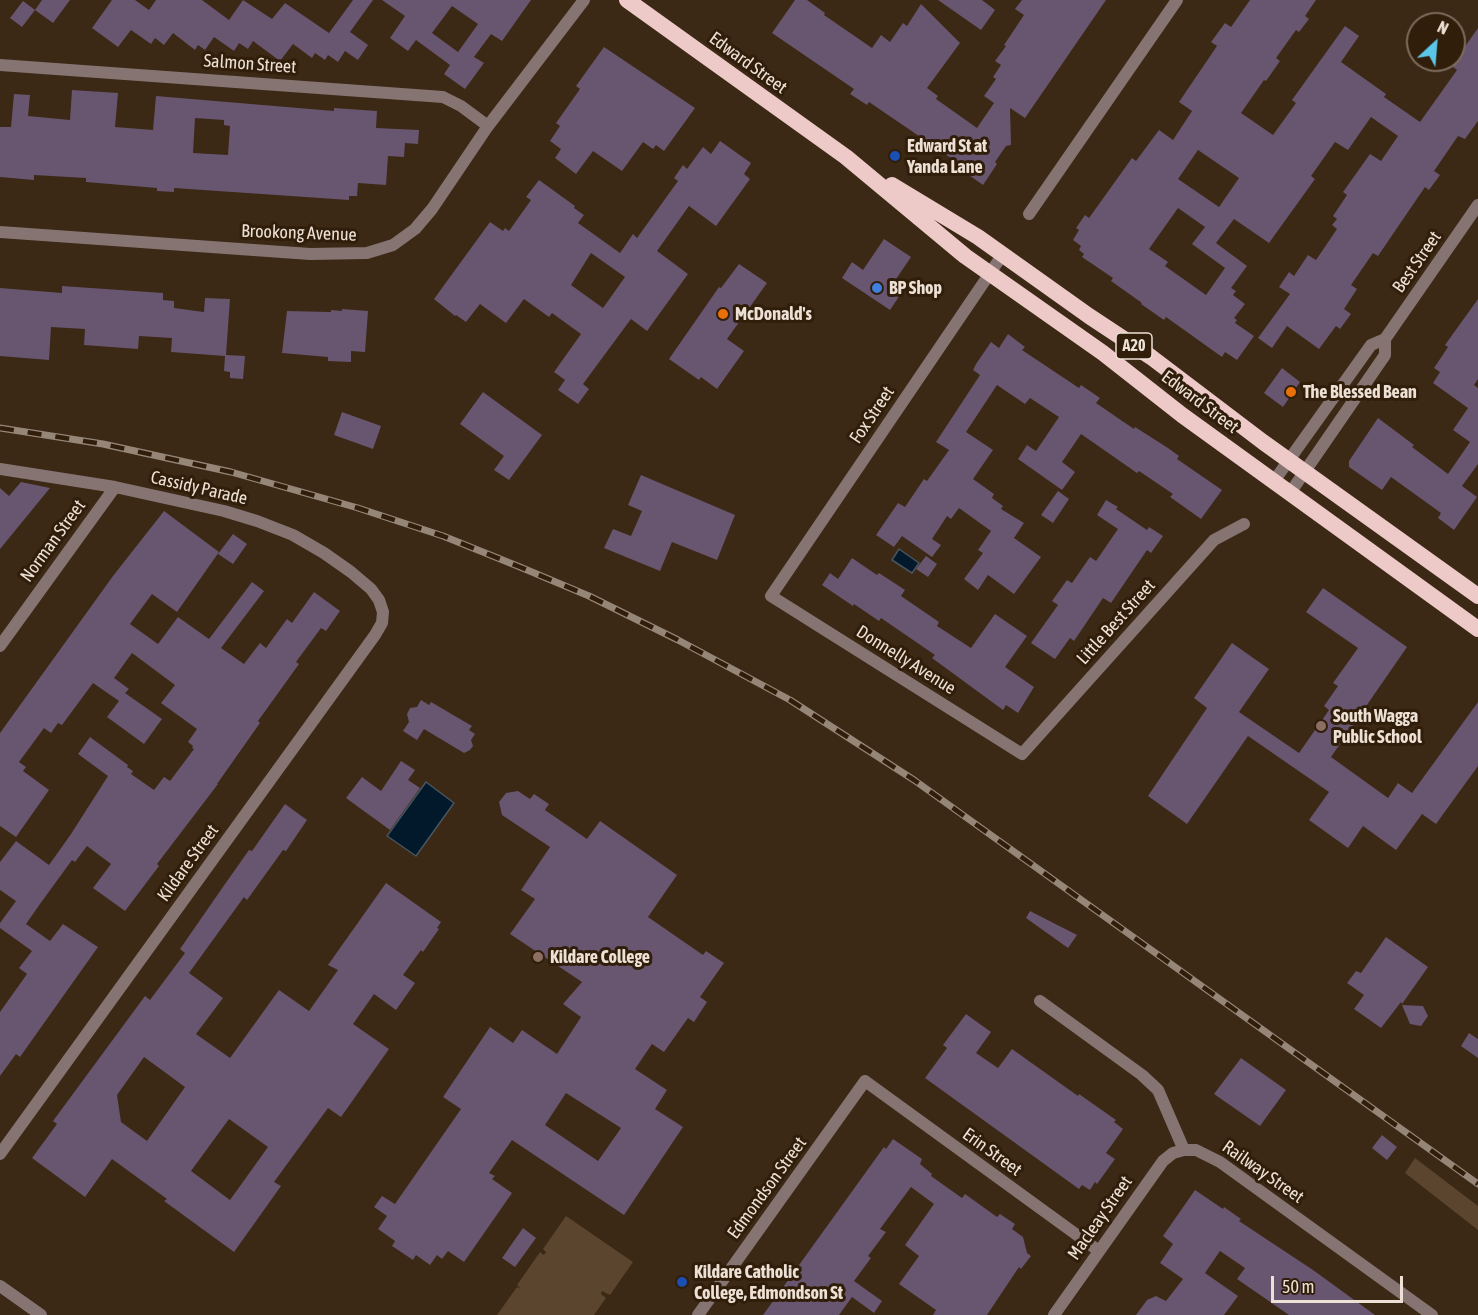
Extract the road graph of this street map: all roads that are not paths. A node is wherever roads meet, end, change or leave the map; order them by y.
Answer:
1 (584, 0) edge
2 (627, 0) edge
3 (1178, 0) edge
4 (0, 65) edge
5 (488, 126) junction
6 (846, 157) junction
7 (1478, 205) edge
8 (1029, 214) dead end
9 (0, 232) edge
10 (1003, 254) junction
11 (990, 273) junction
12 (1385, 339) junction
13 (1289, 460) junction
14 (0, 469) edge
15 (1304, 471) junction
16 (1274, 481) junction
17 (115, 487) junction
18 (1290, 493) junction
19 (1244, 524) dead end
20 (371, 589) joint
21 (771, 596) joint
22 (1478, 596) edge
23 (1478, 629) edge
24 (0, 646) edge
25 (1022, 754) joint
26 (1040, 1001) dead end
27 (865, 1082) joint
28 (1184, 1150) junction
29 (0, 1154) edge
30 (1100, 1251) junction
31 (0, 1286) edge
32 (41, 1315) edge
33 (698, 1315) edge
34 (1053, 1315) edge
35 (1432, 1315) edge

1 - 5 street, Brookong Avenue
2 - 6 highway, Edward Street / A20
3 - 8 street
4 - 5 street, Salmon Street
5 - 9 street, Brookong Avenue
6 - 10 highway, Edward Street / A20
6 - 11 highway, Edward Street / A20
7 - 12 street, Best Street
10 - 11 street, Fox Street
10 - 13 highway, Edward Street / A20
11 - 16 highway, Edward Street / A20
11 - 21 street, Fox Street
12 - 13 street, Best Street
12 - 15 street, Best Street
13 - 15 highway, Edward Street / A20
13 - 16 street, Best Street
14 - 17 street, Cassidy Parade
15 - 18 street, Best Street
15 - 22 highway, Edward Street / A20
16 - 18 highway, Edward Street / A20
17 - 20 street, Cassidy Parade
17 - 24 street, Norman Street
18 - 23 highway, Edward Street / A20
19 - 25 street, Little Best Street
20 - 29 street, Kildare Street
21 - 25 street, Donnelly Avenue
26 - 28 street
27 - 30 street, Erin Street
27 - 33 street, Edmondson Street
28 - 30 street, Macleay Street
28 - 35 street, Railway Street
30 - 34 street, Macleay Street
31 - 32 street

